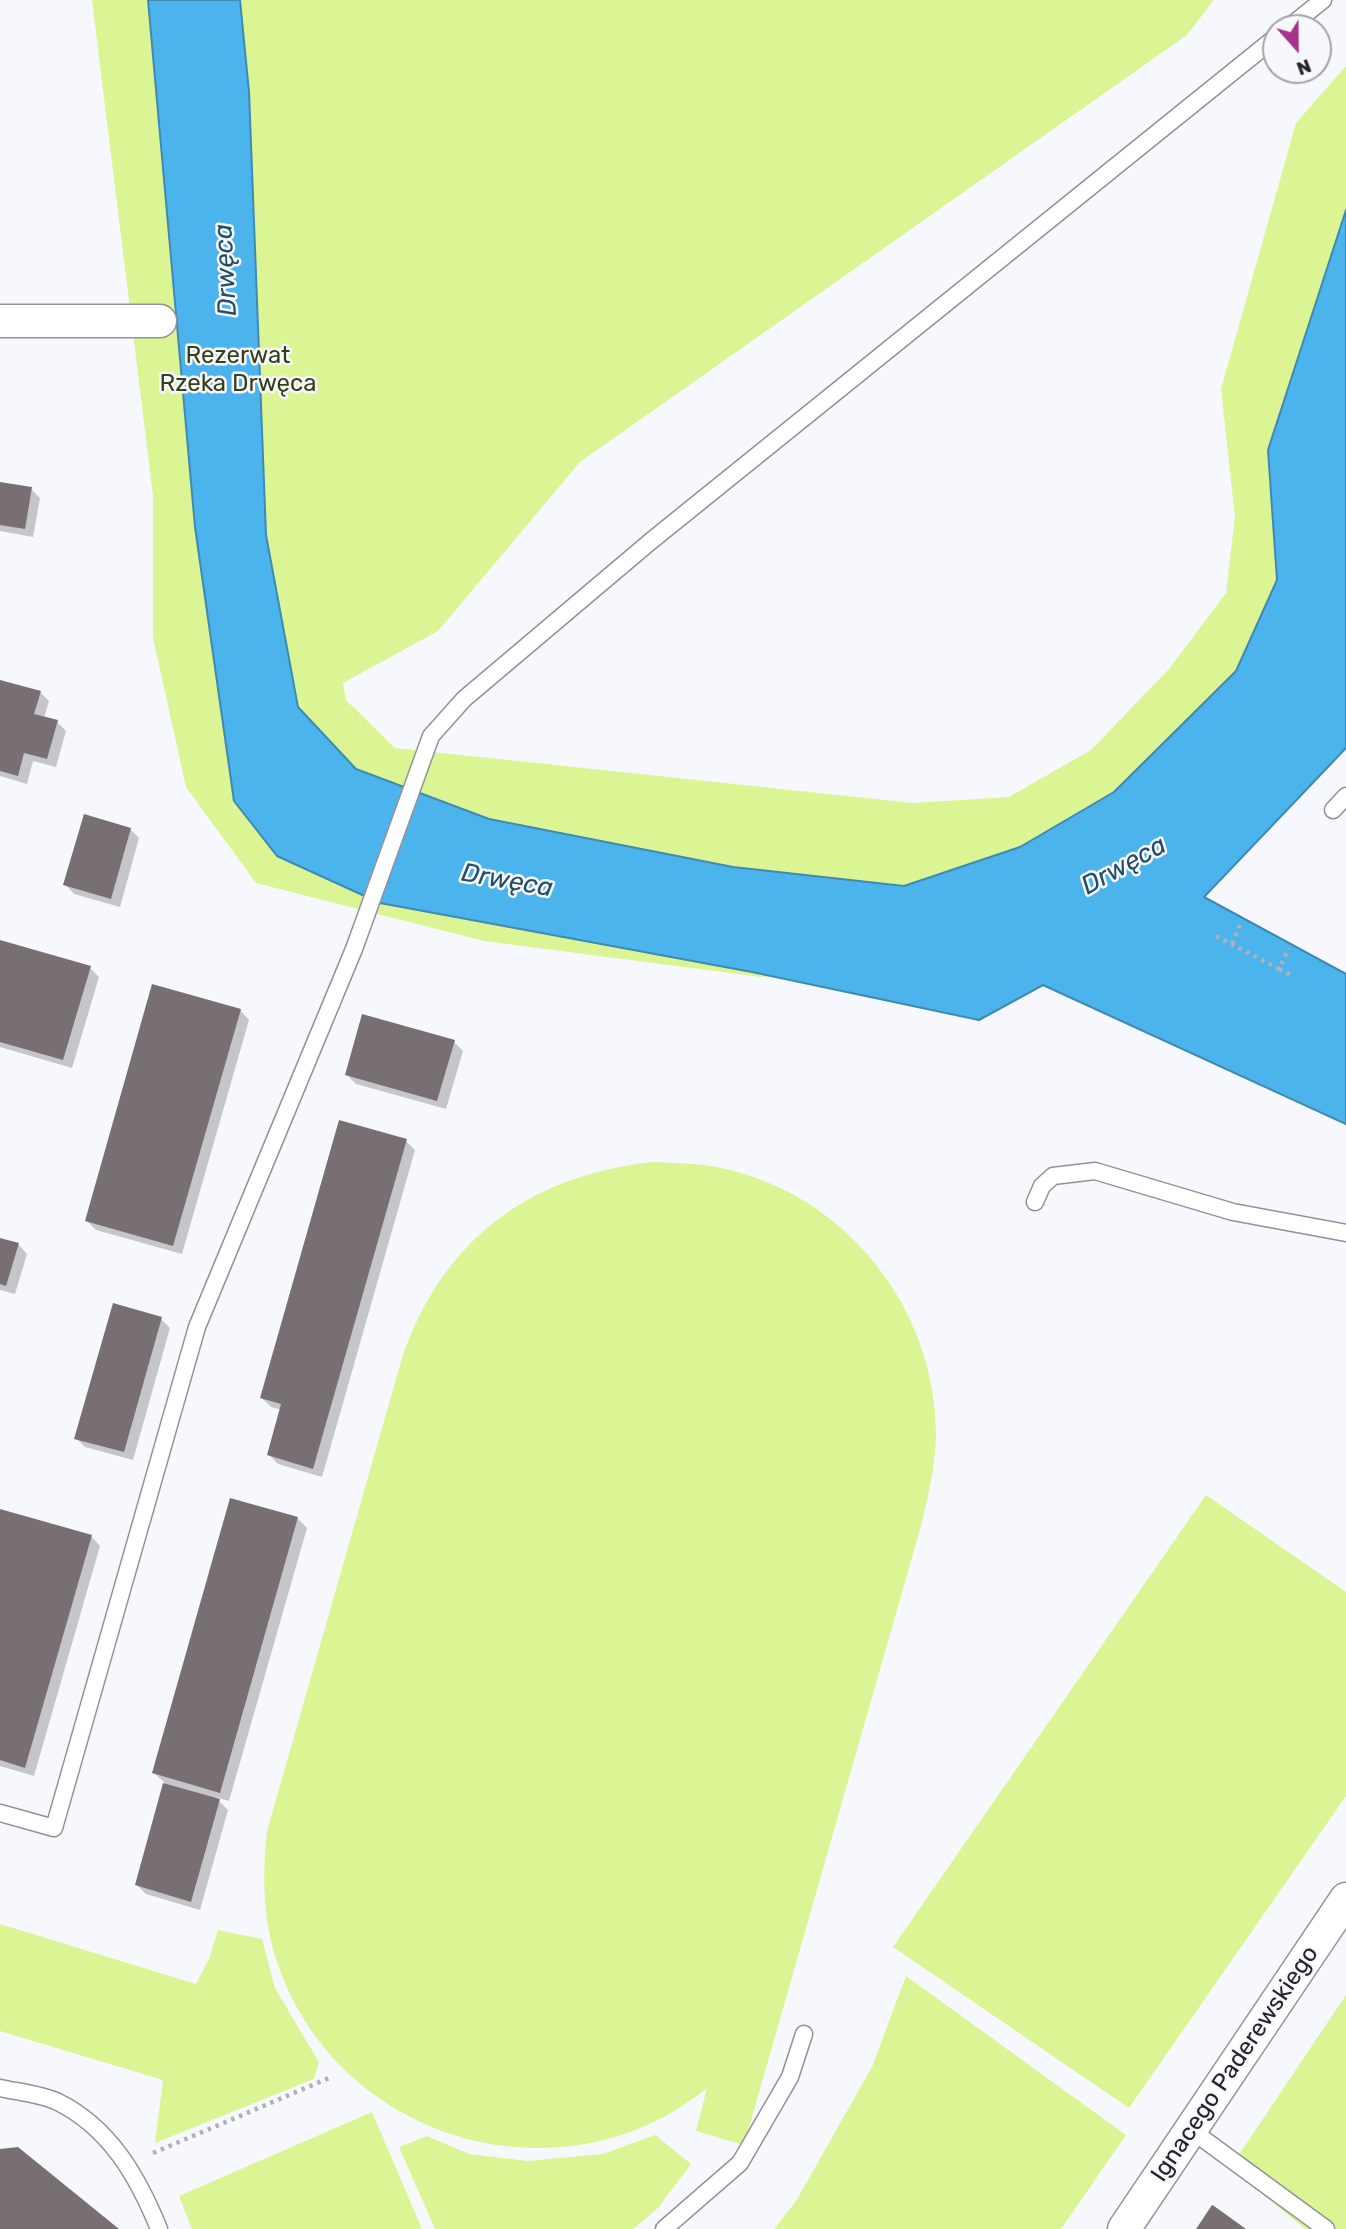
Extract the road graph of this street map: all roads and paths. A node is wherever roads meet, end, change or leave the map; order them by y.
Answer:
1 (1323, 0) edge
2 (1306, 14) edge
3 (1262, 48) edge
4 (0, 321) edge
5 (160, 321) dead end
6 (1346, 796) edge
7 (1333, 810) dead end
8 (1241, 922) dead end
9 (1216, 936) dead end
10 (1232, 944) junction
11 (1289, 948) dead end
12 (1279, 969) junction
13 (1293, 976) dead end
14 (1035, 1202) dead end
15 (1346, 1233) edge
16 (0, 1813) edge
17 (1346, 1899) edge
18 (804, 2034) dead end
19 (329, 2078) dead end
20 (0, 2088) edge
21 (1191, 2130) junction
22 (149, 2155) dead end
23 (159, 2229) edge
24 (664, 2229) edge
25 (1124, 2229) edge
26 (1326, 2229) edge

1 - 2 lane
3 - 16 lane
4 - 5 street
6 - 7 lane
8 - 10 path
9 - 10 path
10 - 12 path
11 - 12 path
12 - 13 path
14 - 15 lane
17 - 21 street, Ignacego Paderewskiego
18 - 24 lane
19 - 22 path
20 - 23 lane
21 - 25 street, Ignacego Paderewskiego
21 - 26 lane

